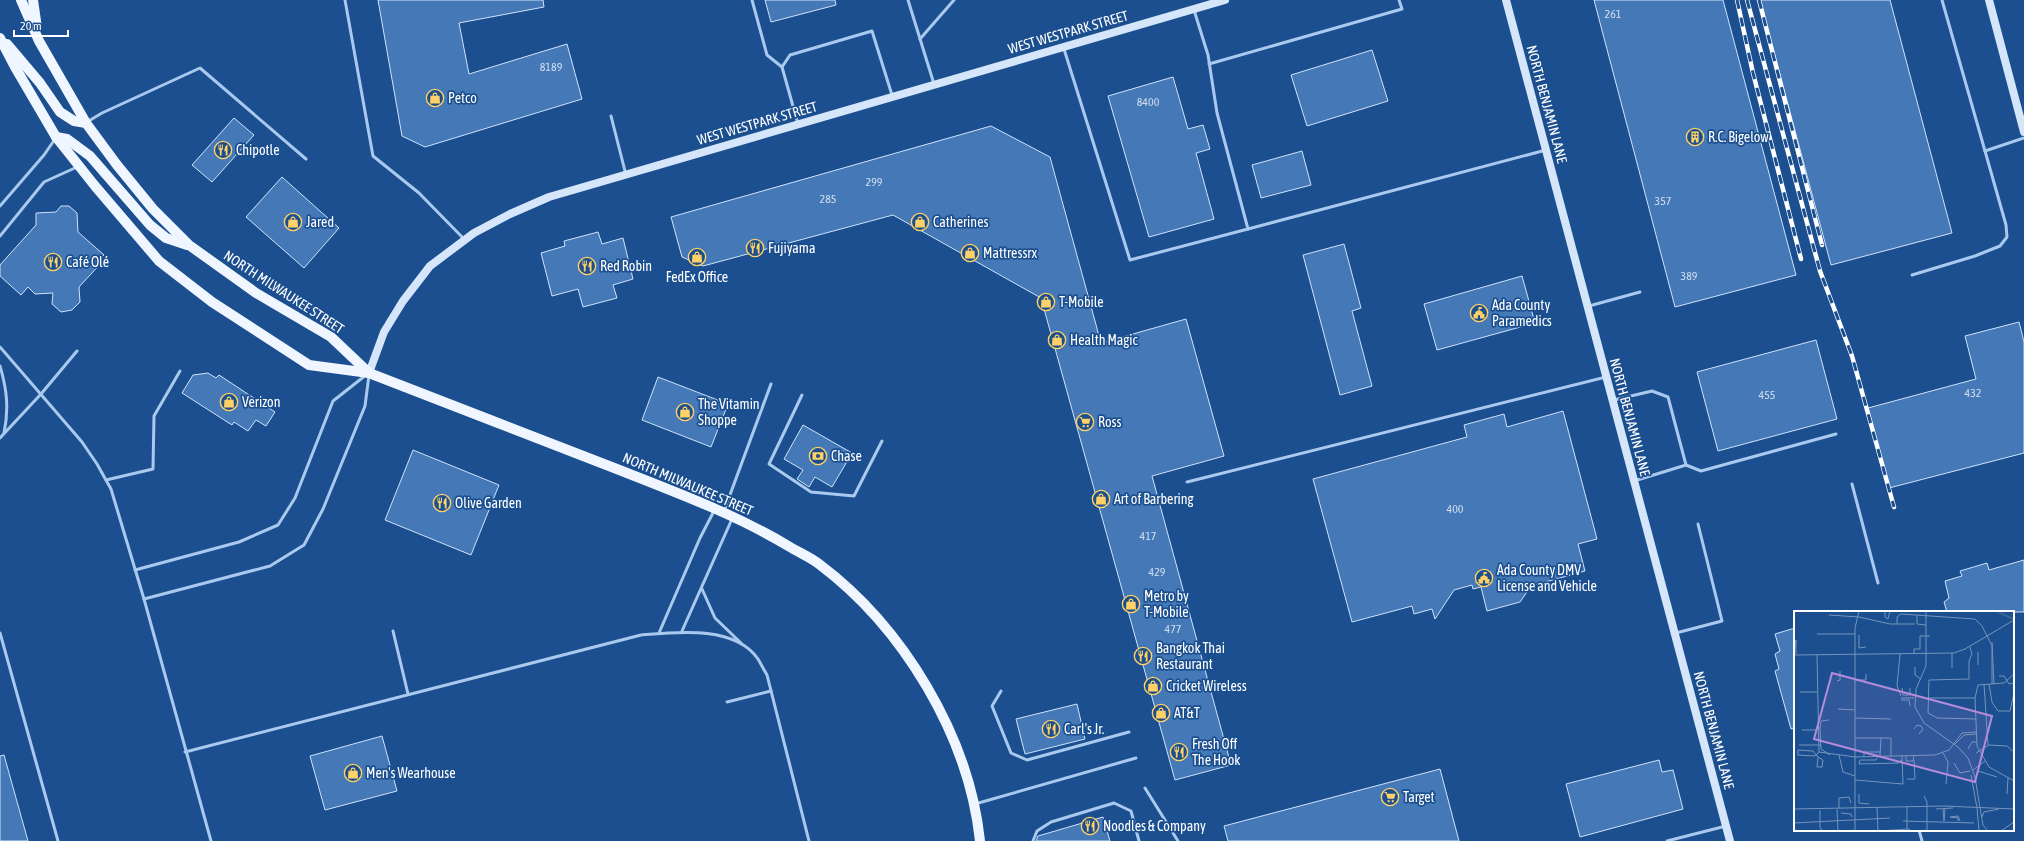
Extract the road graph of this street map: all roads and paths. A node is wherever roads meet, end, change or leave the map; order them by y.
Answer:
1 (21, 0) edge
2 (33, 0) edge
3 (345, 0) edge
4 (752, 0) edge
5 (908, 0) edge
6 (954, 0) edge
7 (1222, 0) edge
8 (1399, 0) edge
9 (1506, 0) edge
10 (1942, 0) edge
11 (1989, 0) edge
12 (1194, 9) junction
13 (0, 37) edge
14 (920, 39) junction
15 (39, 42) junction
16 (1064, 47) junction
17 (1209, 64) junction
18 (782, 67) junction
19 (935, 85) junction
20 (892, 97) junction
21 (611, 116) dead end
22 (2023, 120) edge
23 (86, 123) junction
24 (798, 125) junction
25 (2024, 132) edge
26 (56, 138) junction
27 (2024, 138) edge
28 (1546, 150) junction
29 (1985, 151) junction
30 (306, 159) dead end
31 (79, 166) junction
32 (626, 175) junction
33 (0, 206) edge
34 (1248, 229) junction
35 (0, 236) edge
36 (465, 240) junction
37 (189, 245) junction
38 (1912, 275) dead end
39 (1640, 292) dead end
40 (1587, 306) junction
41 (0, 347) edge
42 (77, 351) dead end
43 (0, 366) edge
44 (180, 371) dead end
45 (369, 373) junction
46 (1606, 377) junction
47 (772, 384) dead end
48 (41, 394) junction
49 (802, 395) dead end
50 (1612, 401) junction
51 (4, 433) junction
52 (1836, 434) dead end
53 (0, 438) edge
54 (882, 441) dead end
55 (1686, 465) junction
56 (106, 480) junction
57 (1634, 481) junction
58 (1187, 482) dead end
59 (1852, 484) dead end
60 (720, 509) junction
61 (734, 516) junction
62 (1698, 524) dead end
63 (135, 570) junction
64 (1878, 583) dead end
65 (701, 588) junction
66 (144, 599) junction
67 (393, 631) dead end
68 (682, 631) junction
69 (0, 632) edge
70 (659, 633) junction
71 (1675, 634) junction
72 (743, 644) junction
73 (771, 691) junction
74 (1001, 691) dead end
75 (408, 694) junction
76 (727, 702) dead end
77 (1129, 732) dead end
78 (185, 752) junction
79 (1136, 758) dead end
80 (1145, 788) dead end
81 (974, 805) junction
82 (1726, 826) junction
83 (1919, 831) edge
84 (58, 841) edge
85 (211, 841) edge
86 (809, 841) edge
87 (980, 841) edge
88 (1033, 841) edge
89 (1139, 841) edge
90 (1178, 841) edge
91 (1667, 841) edge
92 (1730, 841) edge
93 (1922, 841) edge

1 - 15 main road, NORTH MILWAUKEE STREET
2 - 15 main road
3 - 36 lane
4 - 18 lane
5 - 14 lane
6 - 14 lane
7 - 12 street, WEST WESTPARK STREET
8 - 17 lane
9 - 28 street, NORTH BENJAMIN LANE
10 - 29 lane
11 - 22 street
12 - 16 street, WEST WESTPARK STREET
12 - 17 lane
13 - 23 main road
13 - 26 main road, NORTH MILWAUKEE STREET
14 - 19 lane
15 - 23 main road, NORTH MILWAUKEE STREET
16 - 19 street, WEST WESTPARK STREET
16 - 34 lane
17 - 34 lane
18 - 20 lane
18 - 24 lane
19 - 20 street, WEST WESTPARK STREET
20 - 24 street, WEST WESTPARK STREET
21 - 32 lane
22 - 25 street
23 - 30 lane
23 - 37 main road, NORTH MILWAUKEE STREET
24 - 32 street, WEST WESTPARK STREET
26 - 31 main road, NORTH MILWAUKEE STREET
26 - 33 lane
26 - 37 main road
27 - 29 lane
28 - 34 lane
28 - 40 street, NORTH BENJAMIN LANE
29 - 38 lane
31 - 35 lane
31 - 45 main road, NORTH MILWAUKEE STREET
32 - 36 street, WEST WESTPARK STREET
36 - 45 street, WEST WESTPARK STREET
37 - 45 main road, NORTH MILWAUKEE STREET
39 - 40 lane
40 - 46 street, NORTH BENJAMIN LANE
41 - 48 lane
42 - 48 lane
43 - 51 lane
44 - 56 lane
45 - 60 main road, NORTH MILWAUKEE STREET
45 - 63 lane
45 - 66 lane
46 - 50 street, NORTH BENJAMIN LANE
46 - 58 lane
47 - 60 lane
48 - 51 lane
48 - 56 lane
49 - 54 lane
50 - 55 lane
50 - 57 street, NORTH BENJAMIN LANE
51 - 53 lane
52 - 55 lane
55 - 57 lane
56 - 63 lane
57 - 71 street, NORTH BENJAMIN LANE
59 - 64 lane
60 - 61 main road, NORTH MILWAUKEE STREET
60 - 70 lane
61 - 65 lane
61 - 81 main road, NORTH MILWAUKEE STREET
62 - 71 lane
63 - 66 lane
65 - 68 lane
65 - 72 lane
66 - 78 lane
67 - 75 lane
68 - 70 lane
68 - 72 lane
69 - 84 lane
70 - 75 lane
71 - 82 street, NORTH BENJAMIN LANE
72 - 73 lane
73 - 76 lane
73 - 86 lane
74 - 77 lane
75 - 78 lane
78 - 85 lane
79 - 81 lane
80 - 90 lane
81 - 87 main road, NORTH MILWAUKEE STREET
82 - 91 lane
82 - 92 street, NORTH BENJAMIN LANE
83 - 93 lane
88 - 89 lane

